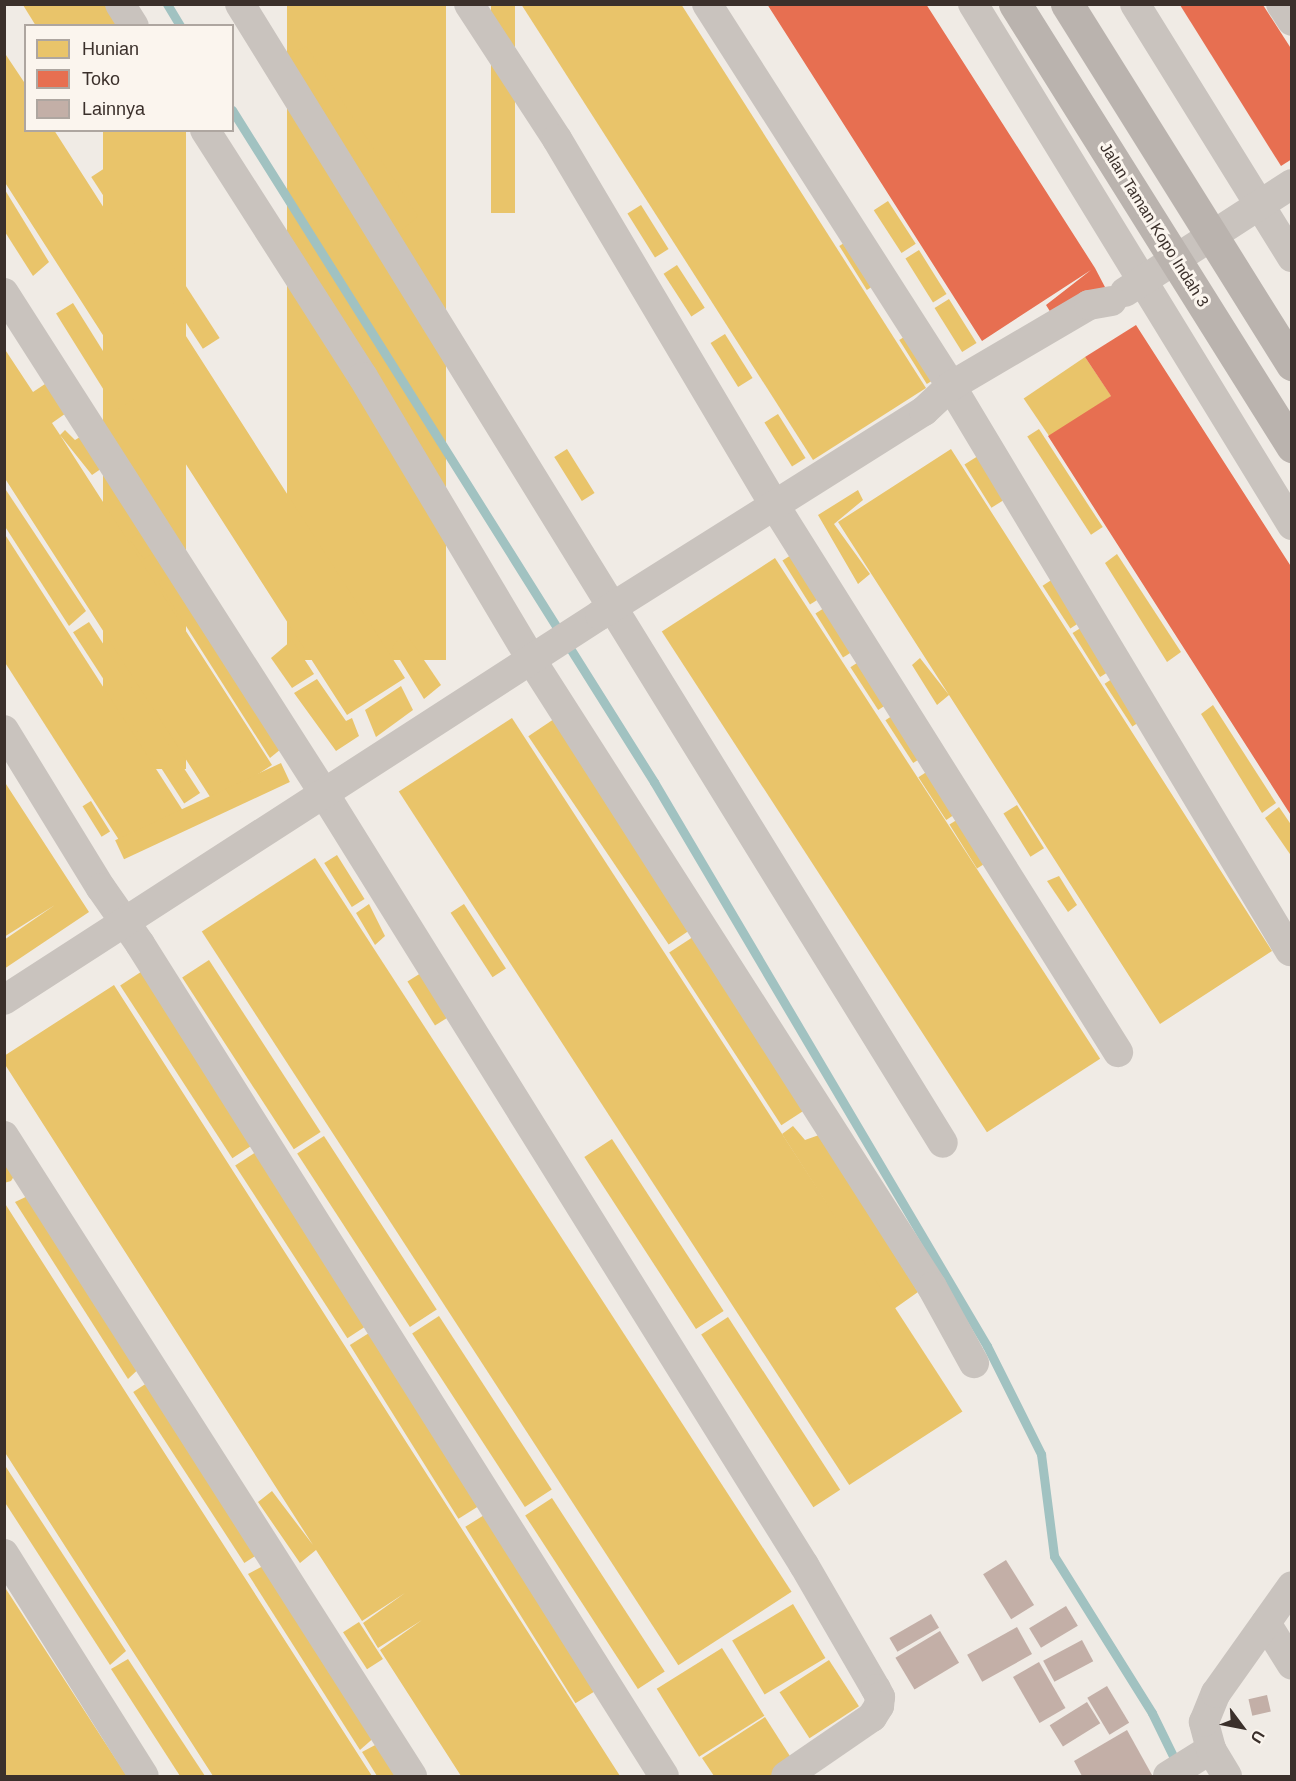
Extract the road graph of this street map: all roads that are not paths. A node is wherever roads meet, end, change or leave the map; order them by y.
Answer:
1 (120, 4) edge
2 (240, 4) edge
3 (469, 4) edge
4 (707, 4) edge
5 (973, 4) edge
6 (1015, 4) edge
7 (1067, 4) edge
8 (1135, 4) edge
9 (1281, 4) edge
10 (1292, 21) edge
11 (133, 24) edge
12 (206, 132) edge
13 (1292, 184) edge
14 (1259, 206) junction
15 (1211, 237) junction
16 (1292, 257) edge
17 (1176, 259) junction
18 (1141, 282) junction
19 (4, 293) edge
20 (1292, 364) edge
21 (955, 394) junction
22 (1292, 446) edge
23 (775, 506) junction
24 (1292, 525) edge
25 (606, 611) junction
26 (539, 656) junction
27 (4, 730) edge
28 (325, 795) junction
29 (125, 922) junction
30 (1290, 951) dead end
31 (4, 1000) edge
32 (1118, 1052) dead end
33 (4, 1136) edge
34 (943, 1143) dead end
35 (974, 1363) dead end
36 (4, 1554) edge
37 (1292, 1586) edge
38 (1266, 1623) junction
39 (1292, 1665) edge
40 (1204, 1754) junction
41 (144, 1776) edge
42 (412, 1776) edge
43 (664, 1776) edge
44 (786, 1776) edge
45 (1168, 1776) edge
46 (1227, 1776) edge

1 - 11 street
2 - 25 street
3 - 23 street
4 - 21 street
5 - 18 street
6 - 17 main road, Jalan Taman Kopo Indah 3
7 - 15 main road
8 - 14 street
9 - 10 street
12 - 26 street
13 - 14 street
14 - 15 street
14 - 16 street
15 - 17 street
15 - 20 main road
17 - 18 street
17 - 22 main road, Jalan Taman Kopo Indah 3
18 - 21 street
18 - 24 street
19 - 28 street
21 - 23 street
21 - 30 street
23 - 25 street
23 - 32 street
25 - 26 street
25 - 34 street
26 - 28 street
26 - 35 street
27 - 29 street
28 - 29 street
28 - 44 street
29 - 31 street
29 - 43 street
33 - 42 street
36 - 41 street
37 - 38 street
38 - 39 street
38 - 40 street
40 - 45 street
40 - 46 street

